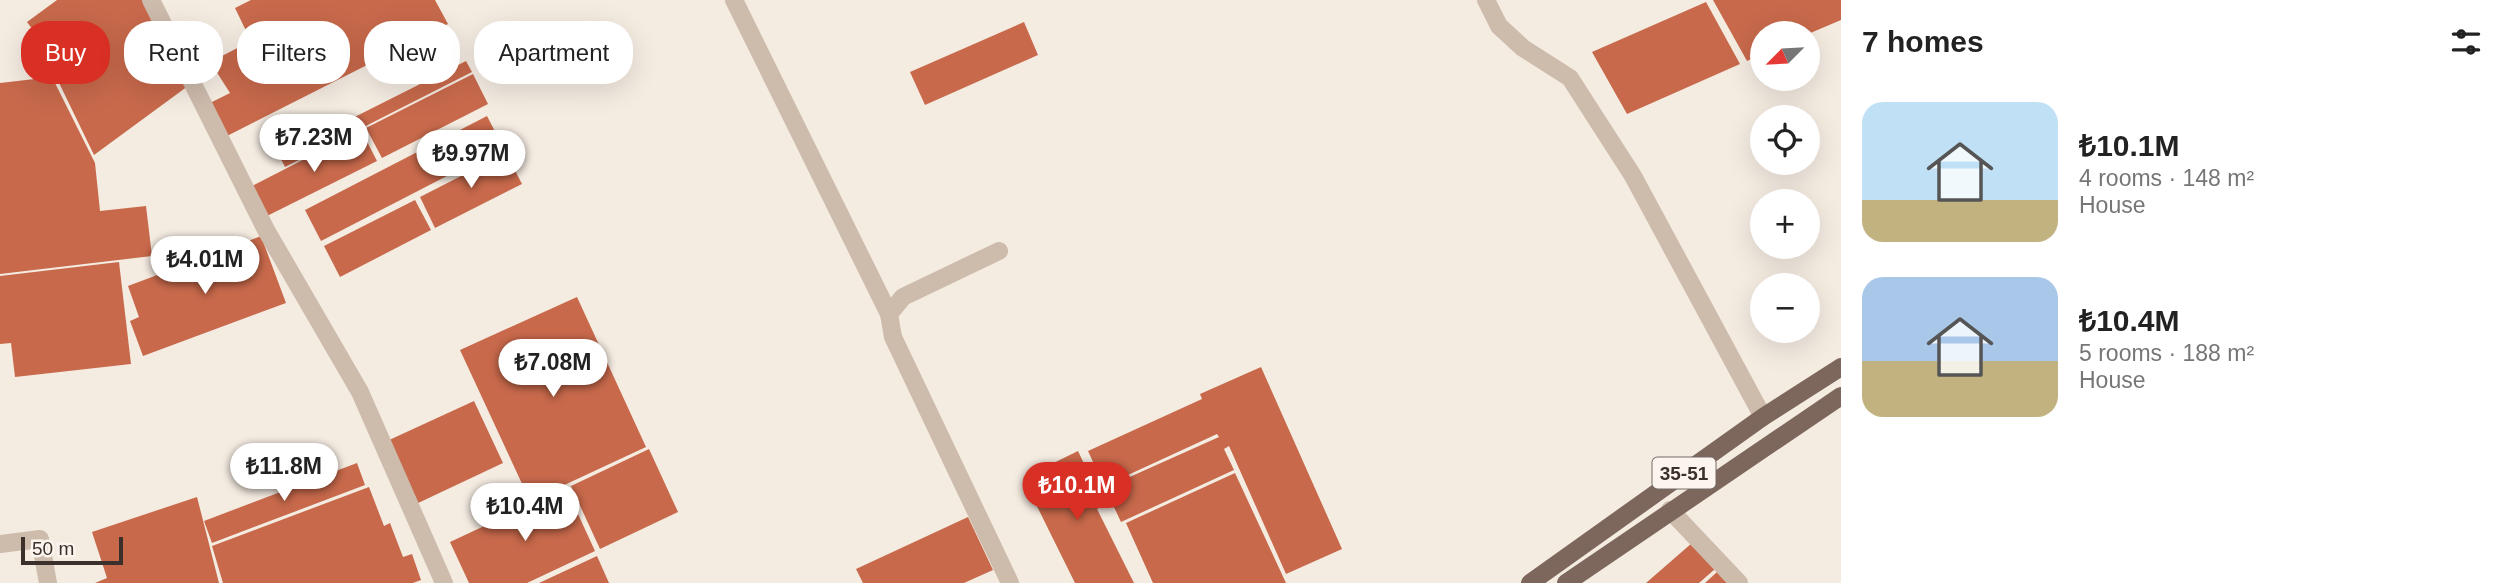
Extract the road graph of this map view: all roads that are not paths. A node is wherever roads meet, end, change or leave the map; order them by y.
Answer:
1 (151, 0) edge
2 (734, 0) edge
3 (1486, 0) edge
4 (999, 251) dead end
5 (889, 314) junction
6 (1841, 367) edge
7 (1841, 396) edge
8 (1763, 417) junction
9 (1670, 510) junction
10 (0, 544) edge
11 (48, 583) edge
12 (444, 583) edge
13 (1010, 583) edge
14 (1530, 583) edge
15 (1566, 583) edge
16 (1739, 583) edge

1 - 12 street
2 - 5 street
3 - 8 street
4 - 5 street
5 - 13 street
6 - 8 main road, 35-51
7 - 9 main road, 35-51
8 - 14 main road, 35-51
9 - 15 main road, 35-51
9 - 16 street
10 - 11 street

